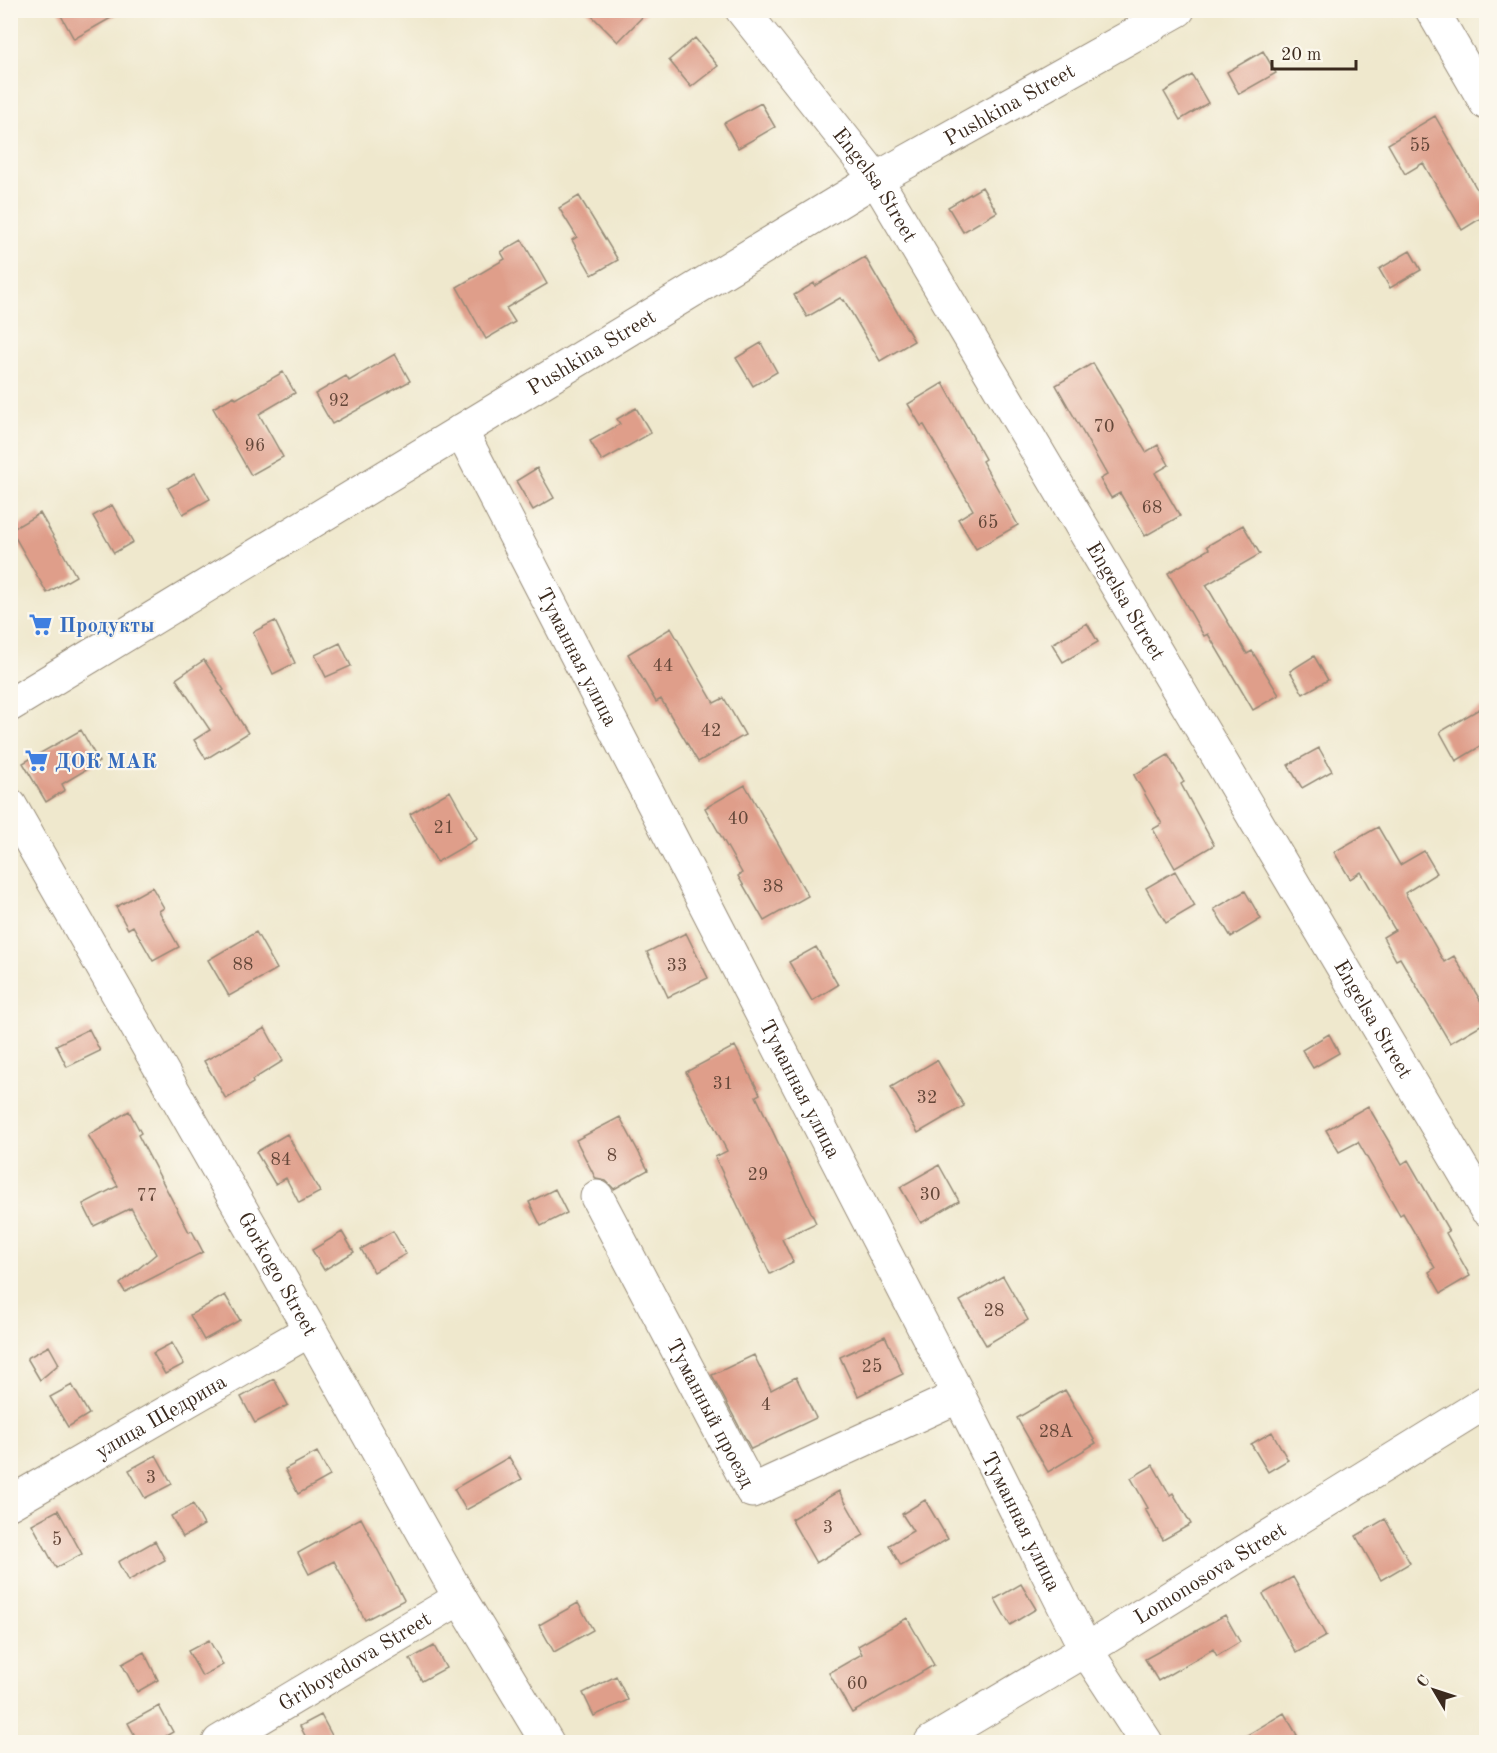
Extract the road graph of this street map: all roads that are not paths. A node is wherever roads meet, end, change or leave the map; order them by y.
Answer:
1 (742, 10) edge
2 (1178, 10) edge
3 (1432, 10) edge
4 (1486, 103) edge
5 (876, 179) junction
6 (461, 431) junction
7 (10, 705) edge
8 (10, 805) edge
9 (597, 1197) dead end
10 (1486, 1209) edge
11 (310, 1330) junction
12 (959, 1396) junction
13 (1486, 1402) edge
14 (10, 1503) edge
15 (460, 1598) junction
16 (1086, 1650) junction
17 (219, 1743) edge
18 (547, 1743) edge
19 (931, 1743) edge
20 (1146, 1743) edge

1 - 5 street, Engelsa Street
2 - 5 street, Pushkina Street
3 - 4 street
5 - 6 street, Pushkina Street
5 - 10 street, Engelsa Street
6 - 7 street, Pushkina Street
6 - 12 street, Туманная улица
8 - 11 street, Gorkogo Street
9 - 12 street, Туманный проезд
11 - 14 street, улица Щедрина
11 - 15 street, Gorkogo Street
12 - 16 street, Туманная улица
13 - 16 street, Lomonosova Street
15 - 17 street, Griboyedova Street
15 - 18 street, Gorkogo Street
16 - 19 street, Lomonosova Street
16 - 20 street, Туманная улица

